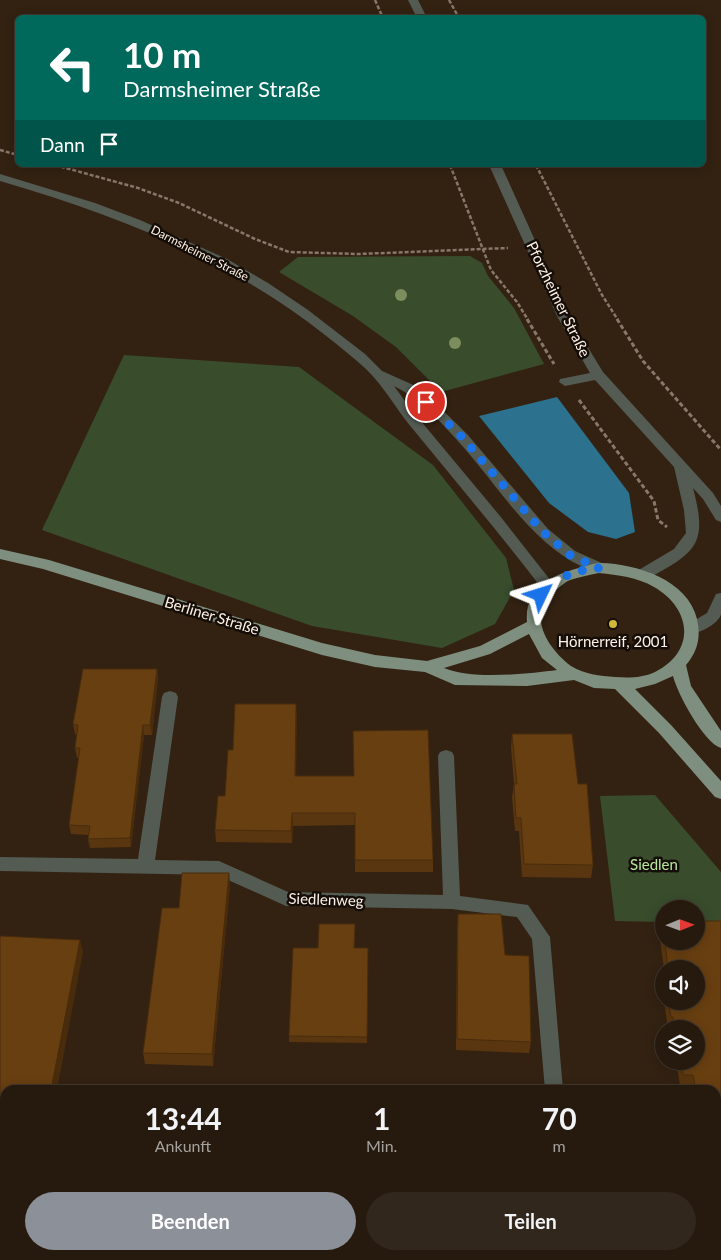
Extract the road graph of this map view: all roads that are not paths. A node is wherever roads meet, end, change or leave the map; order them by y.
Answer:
1 (413, 0) edge
2 (420, 15) edge
3 (496, 167) edge
4 (0, 177) edge
5 (377, 373) junction
6 (598, 374) junction
7 (566, 382) road end
8 (680, 466) junction
9 (721, 517) edge
10 (0, 554) edge
11 (599, 568) junction
12 (642, 575) junction
13 (548, 586) junction
14 (721, 598) edge
15 (532, 626) junction
16 (692, 629) junction
17 (678, 665) junction
18 (427, 667) junction
19 (574, 674) junction
20 (621, 684) junction
21 (170, 697) dead end
22 (721, 742) edge
23 (446, 756) dead end
24 (721, 792) edge
25 (0, 864) edge
26 (146, 865) junction
27 (452, 902) junction
28 (554, 1085) edge

1 - 2 street
3 - 6 street, Pforzheimer Straße
4 - 5 street, Darmsheimer Straße
5 - 11 street, Darmsheimer Straße
5 - 13 street, Darmsheimer Straße
6 - 7 street
6 - 8 street, Pforzheimer Straße
8 - 9 street, Pforzheimer Straße
8 - 12 street, Pforzheimer Straße
10 - 18 main road, Berliner Straße
11 - 12 main road
11 - 13 main road
12 - 16 main road
13 - 15 main road
14 - 16 street
15 - 18 main road, Berliner Straße
15 - 19 main road
16 - 17 main road
17 - 20 main road
17 - 22 main road
18 - 19 main road, Berliner Straße
19 - 20 main road
20 - 24 main road
21 - 26 street
23 - 27 street
25 - 26 street, Siedlenweg
26 - 27 street, Siedlenweg
27 - 28 street, Siedlenweg

